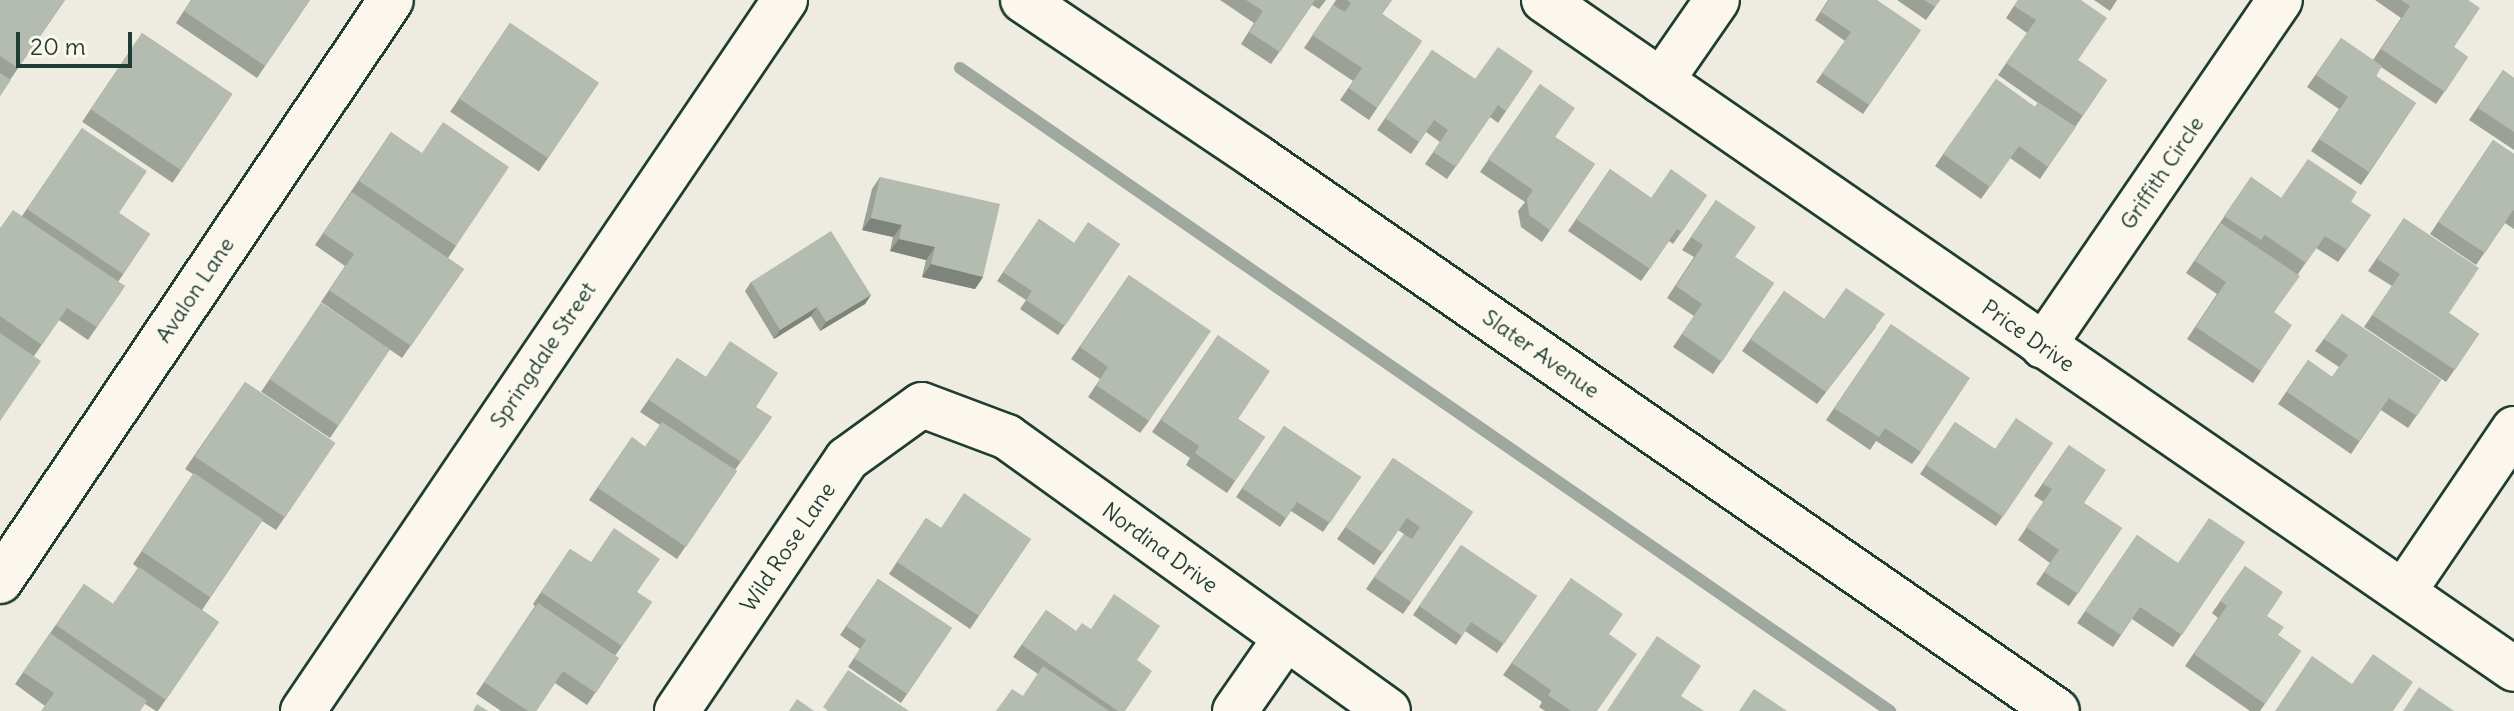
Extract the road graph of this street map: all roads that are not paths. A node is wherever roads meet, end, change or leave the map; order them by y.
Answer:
1 (391, 0) edge
2 (785, 0) edge
3 (1023, 0) edge
4 (1544, 0) edge
5 (1717, 0) edge
6 (2280, 0) edge
7 (1661, 81) junction
8 (2043, 346) junction
9 (922, 405) joint
10 (2514, 429) edge
11 (0, 581) edge
12 (2404, 591) junction
13 (1285, 639) junction
14 (2514, 669) edge
15 (303, 711) edge
16 (677, 711) edge
17 (1235, 711) edge
18 (1388, 711) edge
19 (2057, 711) edge

1 - 11 street, Avalon Lane
2 - 15 street, Springdale Street
3 - 19 street, Slater Avenue
4 - 7 street, Price Drive
5 - 7 street
6 - 8 street, Griffith Circle
7 - 8 street, Price Drive
8 - 12 street, Price Drive
9 - 13 street, Nordina Drive
9 - 16 street, Wild Rose Lane
10 - 12 street
12 - 14 street, Price Drive
13 - 17 street
13 - 18 street, Nordina Drive

